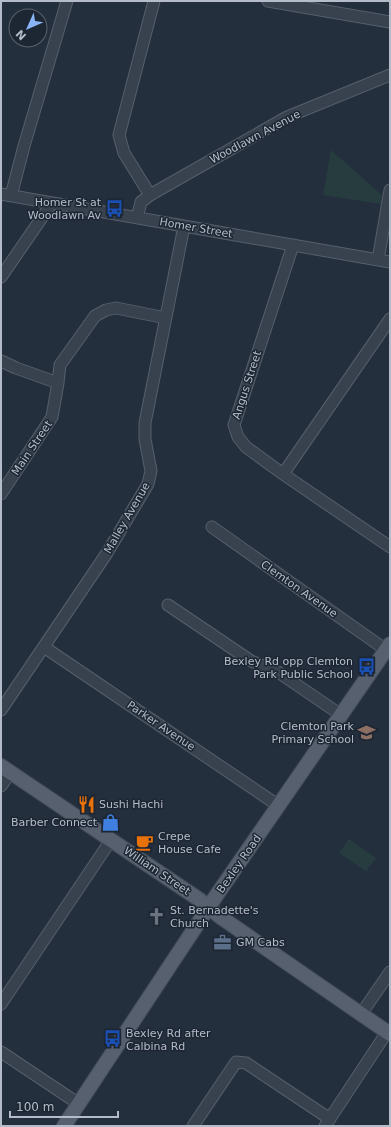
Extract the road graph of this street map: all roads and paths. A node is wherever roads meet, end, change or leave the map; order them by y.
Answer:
1 (67, 1) edge
2 (154, 1) edge
3 (268, 1) edge
4 (390, 22) edge
5 (390, 75) edge
6 (390, 190) edge
7 (6, 195) edge
8 (150, 195) junction
9 (52, 203) junction
10 (137, 218) junction
11 (184, 226) junction
12 (293, 245) junction
13 (378, 260) junction
14 (390, 262) edge
15 (1, 277) edge
16 (166, 318) junction
17 (390, 319) edge
18 (1, 361) edge
19 (58, 384) junction
20 (283, 474) junction
21 (1, 494) edge
22 (212, 527) dead end
23 (390, 547) edge
24 (168, 604) dead end
25 (44, 647) junction
26 (388, 647) edge
27 (1, 710) edge
28 (341, 715) junction
29 (6, 769) edge
30 (1, 786) edge
31 (278, 806) junction
32 (111, 840) junction
33 (209, 908) junction
34 (390, 972) edge
35 (1, 1004) edge
36 (361, 1014) junction
37 (389, 1033) edge
38 (1, 1052) edge
39 (78, 1104) junction
40 (327, 1123) edge
41 (64, 1126) edge
42 (193, 1126) edge

1 - 7 street
2 - 8 street
3 - 4 street
5 - 8 street, Woodlawn Avenue
6 - 13 street
7 - 9 street, Homer Street
8 - 10 street, Woodlawn Avenue
9 - 10 street, Homer Street
9 - 15 street
10 - 11 street, Homer Street
11 - 12 street, Homer Street
11 - 16 street, Malley Avenue
12 - 13 street, Homer Street
12 - 20 street, Angus Street
13 - 14 street, Homer Street
16 - 19 street, Main Street
16 - 25 street, Malley Avenue
17 - 20 street
18 - 19 street
19 - 21 street, Main Street
20 - 23 street, Angus Street
22 - 26 street, Clemton Avenue
24 - 28 street
25 - 27 street, Malley Avenue
25 - 31 street, Parker Avenue
26 - 28 main road, Bexley Road
28 - 31 main road, Bexley Road
29 - 30 street
29 - 32 main road, William Street
31 - 33 main road, Bexley Road
32 - 33 main road, William Street
32 - 35 street
33 - 36 main road, William Street
33 - 39 main road, Bexley Road
34 - 36 street
36 - 37 main road, William Street
37 - 40 street
38 - 39 street
39 - 41 main road, Bexley Road
40 - 42 street

